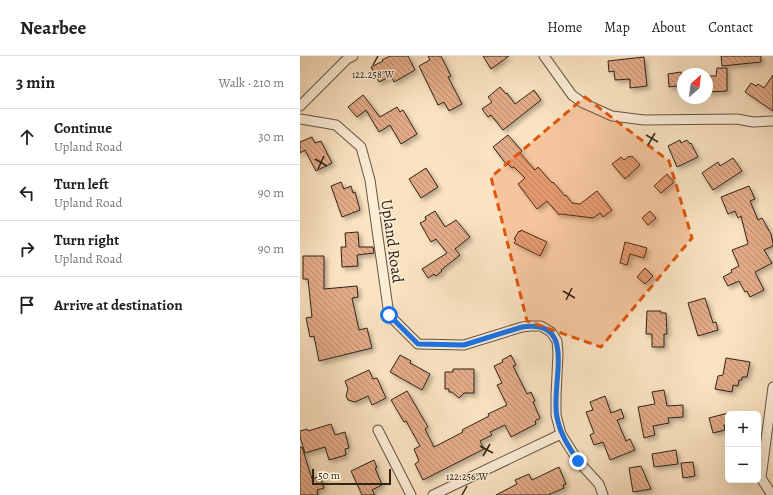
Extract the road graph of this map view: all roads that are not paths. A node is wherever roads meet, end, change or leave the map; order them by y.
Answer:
1 (353, 56) edge
2 (544, 56) edge
3 (300, 106) edge
4 (300, 119) edge
5 (773, 121) edge
6 (773, 387) edge
7 (378, 430) dead end
8 (561, 434) junction
9 (411, 495) edge
10 (433, 495) edge
11 (603, 495) edge
12 (772, 495) edge

1 - 3 street
2 - 5 street
4 - 8 street, Upland Road
6 - 12 street
7 - 9 street
8 - 10 street
8 - 11 street, Upland Road

